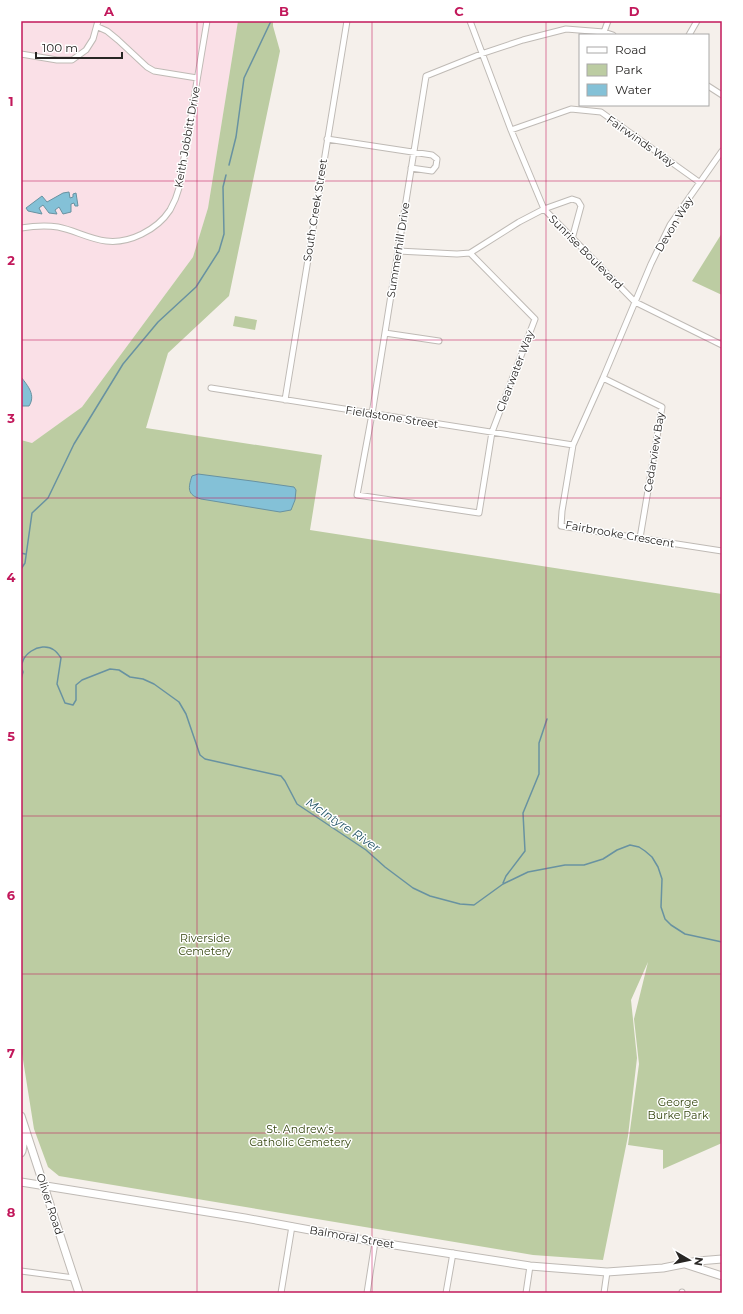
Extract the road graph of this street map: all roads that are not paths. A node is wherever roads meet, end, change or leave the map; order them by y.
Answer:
1 (98, 21) edge
2 (207, 21) edge
3 (347, 21) edge
4 (470, 21) edge
5 (608, 21) edge
6 (697, 21) edge
7 (98, 27) junction
8 (604, 32) junction
9 (609, 34) edge
10 (690, 34) edge
11 (21, 54) edge
12 (481, 54) junction
13 (197, 78) junction
14 (709, 87) edge
15 (722, 95) edge
16 (511, 130) junction
17 (327, 139) junction
18 (722, 151) edge
19 (414, 152) junction
20 (411, 168) junction
21 (699, 182) junction
22 (544, 209) junction
23 (21, 228) edge
24 (572, 239) junction
25 (398, 251) junction
26 (470, 253) junction
27 (635, 302) junction
28 (385, 333) junction
29 (439, 341) dead end
30 (722, 345) edge
31 (603, 378) junction
32 (211, 388) dead end
33 (285, 400) junction
34 (372, 414) junction
35 (492, 432) junction
36 (573, 445) junction
37 (479, 513) joint
38 (640, 538) junction
39 (722, 551) edge
40 (21, 1116) edge
41 (25, 1130) junction
42 (21, 1153) edge
43 (21, 1182) edge
44 (44, 1186) junction
45 (292, 1226) junction
46 (376, 1242) junction
47 (453, 1253) junction
48 (722, 1259) edge
49 (685, 1264) junction
50 (530, 1266) junction
51 (21, 1271) edge
52 (607, 1272) junction
53 (722, 1276) edge
54 (74, 1278) junction
55 (79, 1293) edge
56 (281, 1293) edge
57 (367, 1293) edge
58 (446, 1293) edge
59 (526, 1293) edge
60 (604, 1293) edge

1 - 7 street
2 - 13 street, Keith Jobbitt Drive
3 - 17 street, South Creek Street
4 - 12 street, Sunrise Boulevard
5 - 8 street
6 - 10 street
7 - 11 street
7 - 13 street
8 - 9 street, Summerhill Drive
8 - 12 street, Summerhill Drive
12 - 16 street, Sunrise Boulevard
12 - 19 street, Summerhill Drive
13 - 23 street, Keith Jobbitt Drive
14 - 15 street
16 - 21 street, Fairwinds Way
16 - 22 street, Sunrise Boulevard
17 - 19 street
17 - 33 street, South Creek Street
18 - 21 street, Devon Way
19 - 20 street, Summerhill Drive
19 - 20 street
20 - 25 street, Summerhill Drive
21 - 27 street, Devon Way
22 - 24 street, Sunrise Boulevard
22 - 24 street
22 - 26 street
24 - 27 street, Sunrise Boulevard
25 - 26 street
25 - 28 street, Summerhill Drive
26 - 35 street, Clearwater Way
27 - 30 street, Sunrise Boulevard
27 - 31 street, Fairbrooke Crescent
28 - 29 street
28 - 34 street, Summerhill Drive
31 - 36 street, Fairbrooke Crescent
31 - 38 street, Cedarview Bay
32 - 33 street, Fieldstone Street
33 - 34 street, Fieldstone Street
34 - 35 street, Fieldstone Street
34 - 37 street, Summerhill Drive
35 - 36 street, Fieldstone Street
35 - 37 street, Clearwater Way
36 - 38 street, Fairbrooke Crescent
38 - 39 street, Fairbrooke Crescent
40 - 41 main road, Oliver Road
41 - 42 main road
41 - 44 main road, Oliver Road
43 - 44 main road, Balmoral Street
44 - 45 main road, Balmoral Street
44 - 54 main road, Oliver Road
45 - 46 main road, Balmoral Street
45 - 56 street
46 - 47 main road, Balmoral Street
46 - 57 street
47 - 50 main road, Balmoral Street
47 - 58 street
48 - 49 main road, Balmoral Street
49 - 52 main road, Balmoral Street
49 - 53 main road
50 - 52 main road, Balmoral Street
50 - 59 street
51 - 54 street
52 - 60 street
54 - 55 main road, Oliver Road

